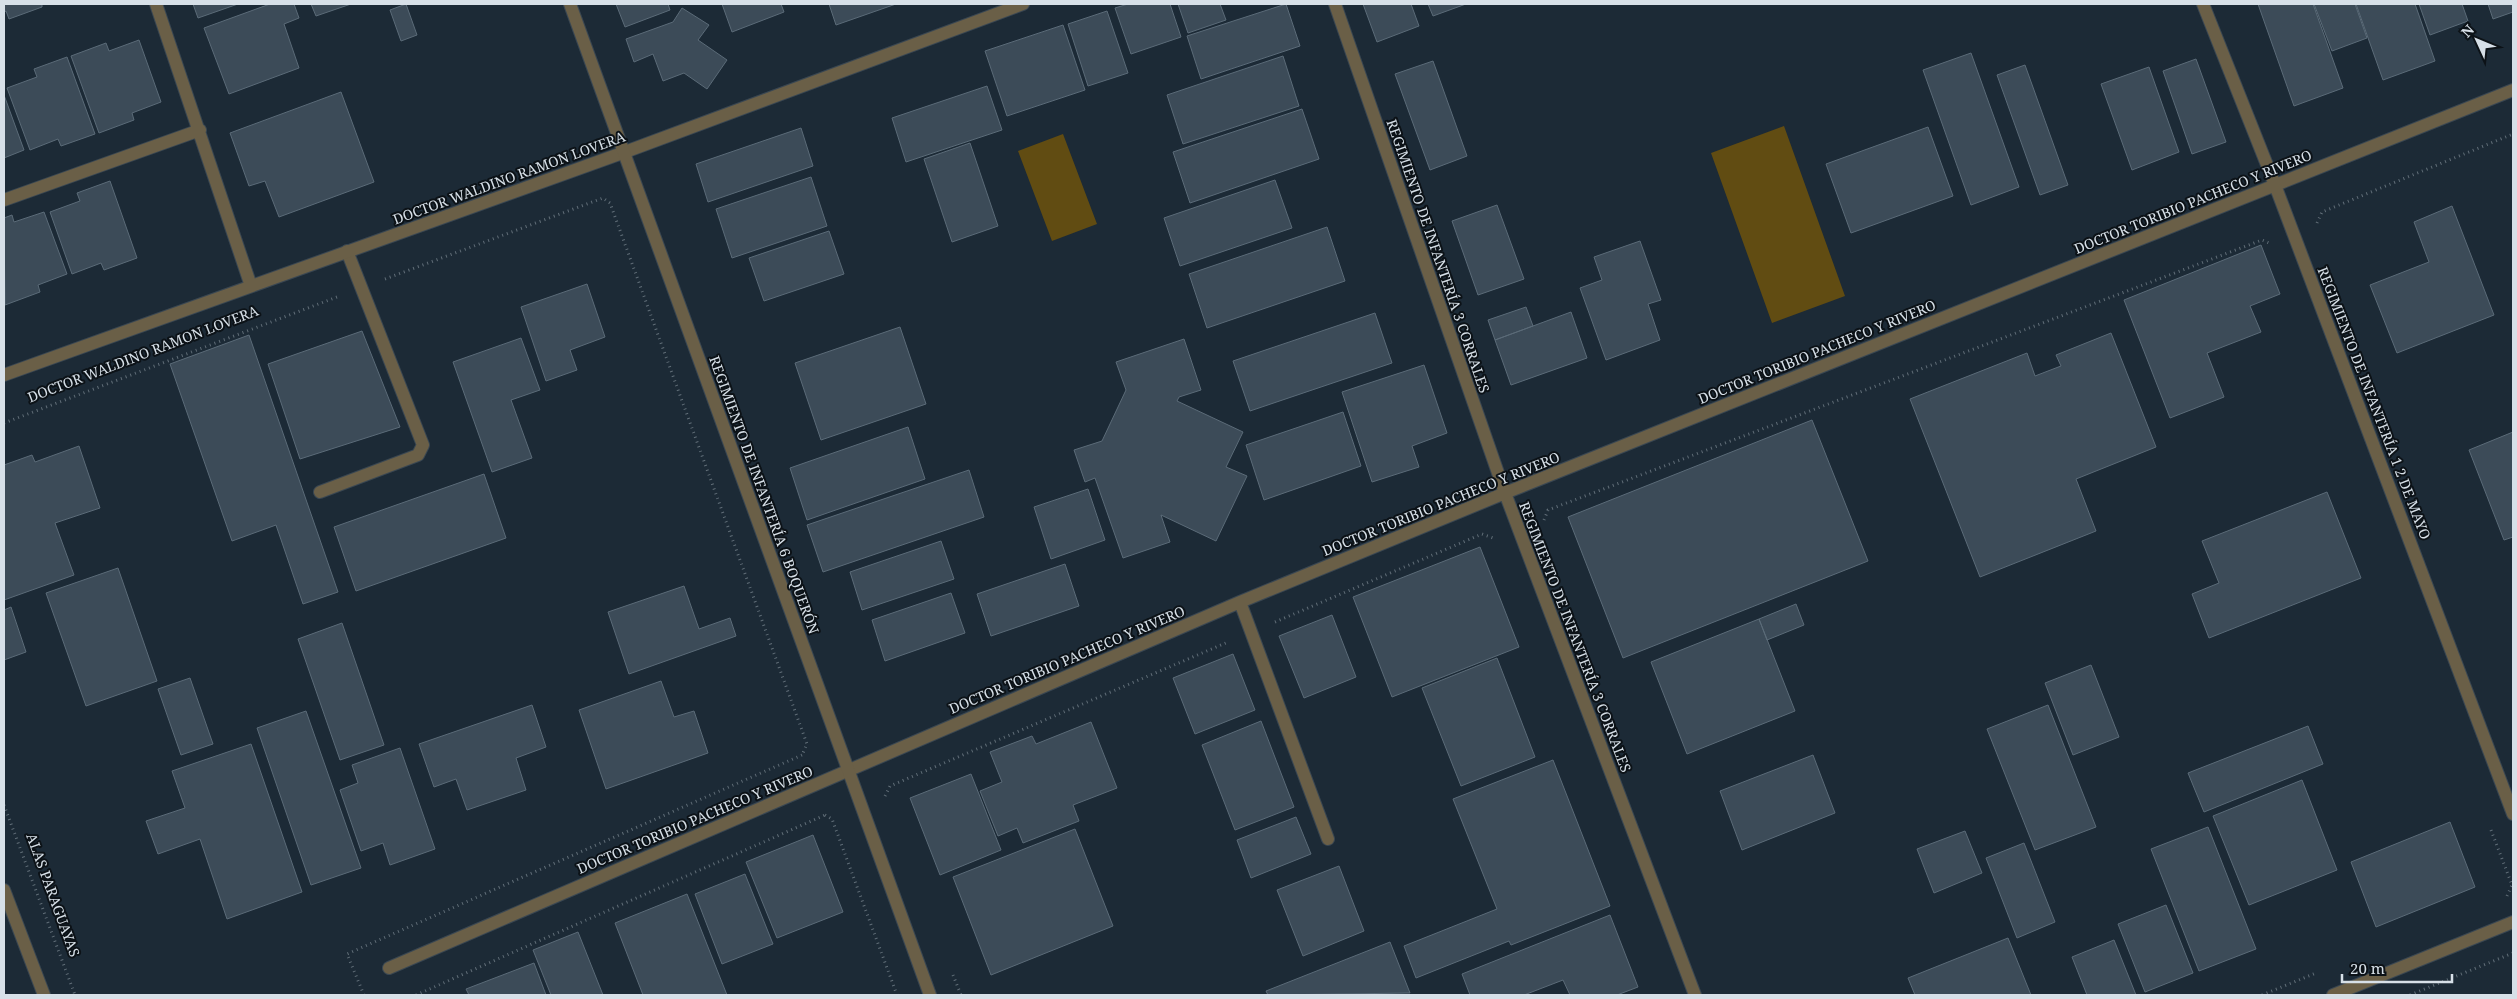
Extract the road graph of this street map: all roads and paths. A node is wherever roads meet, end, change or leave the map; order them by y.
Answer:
1 (156, 4) edge
2 (570, 4) edge
3 (1023, 4) edge
4 (1335, 4) edge
5 (2203, 4) edge
6 (2513, 90) edge
7 (200, 130) junction
8 (2513, 134) edge
9 (625, 152) junction
10 (2275, 185) junction
11 (4, 200) edge
12 (2317, 223) dead end
13 (2269, 243) dead end
14 (347, 252) junction
15 (250, 286) junction
16 (361, 288) junction
17 (4, 375) edge
18 (4, 423) edge
19 (320, 492) dead end
20 (1505, 493) junction
21 (1544, 520) dead end
22 (1493, 538) dead end
23 (1240, 602) junction
24 (1251, 632) junction
25 (802, 756) junction
26 (804, 761) dead end
27 (847, 770) junction
28 (890, 786) dead end
29 (4, 805) edge
30 (2513, 814) edge
31 (1328, 839) dead end
32 (4, 890) edge
33 (2513, 922) edge
34 (2513, 953) edge
35 (390, 968) dead end
36 (44, 995) edge
37 (75, 995) edge
38 (364, 995) edge
39 (416, 995) edge
40 (897, 995) edge
41 (930, 995) edge
42 (1695, 995) edge
43 (2333, 995) edge
44 (2410, 995) edge

1 - 7 street
2 - 9 street, REGIMIENTO DE INFANTERÍA 6 BOQUERÓN
3 - 9 street, DOCTOR WALDINO RAMON LOVERA
4 - 20 street, REGIMIENTO DE INFANTERÍA 3 CORRALES
5 - 10 street, REGIMIENTO DE INFANTERÍA 1 2 DE MAYO
6 - 10 street, DOCTOR TORIBIO PACHECO Y RIVERO
7 - 11 street
7 - 15 street
8 - 12 path
9 - 14 street, DOCTOR WALDINO RAMON LOVERA
9 - 27 street, REGIMIENTO DE INFANTERÍA 6 BOQUERÓN
10 - 20 street, DOCTOR TORIBIO PACHECO Y RIVERO
10 - 30 street, REGIMIENTO DE INFANTERÍA 1 2 DE MAYO
13 - 21 path
14 - 15 street, DOCTOR WALDINO RAMON LOVERA
14 - 16 street
15 - 17 street, DOCTOR WALDINO RAMON LOVERA
16 - 18 path, DOCTOR WALDINO RAMON LOVERA
16 - 19 street
16 - 25 path, DOCTOR WALDINO RAMON LOVERA
20 - 23 street, DOCTOR TORIBIO PACHECO Y RIVERO
20 - 42 street, REGIMIENTO DE INFANTERÍA 3 CORRALES
22 - 24 path
23 - 24 street
23 - 27 street, DOCTOR TORIBIO PACHECO Y RIVERO
24 - 28 path
24 - 31 street
25 - 26 path
25 - 38 path, DOCTOR TORIBIO PACHECO Y RIVERO
27 - 35 street, DOCTOR TORIBIO PACHECO Y RIVERO
27 - 41 street, REGIMIENTO DE INFANTERÍA 6 BOQUERÓN
29 - 37 path, ALAS PARAGUAYAS
32 - 36 street
33 - 43 street
34 - 44 path
39 - 40 path

